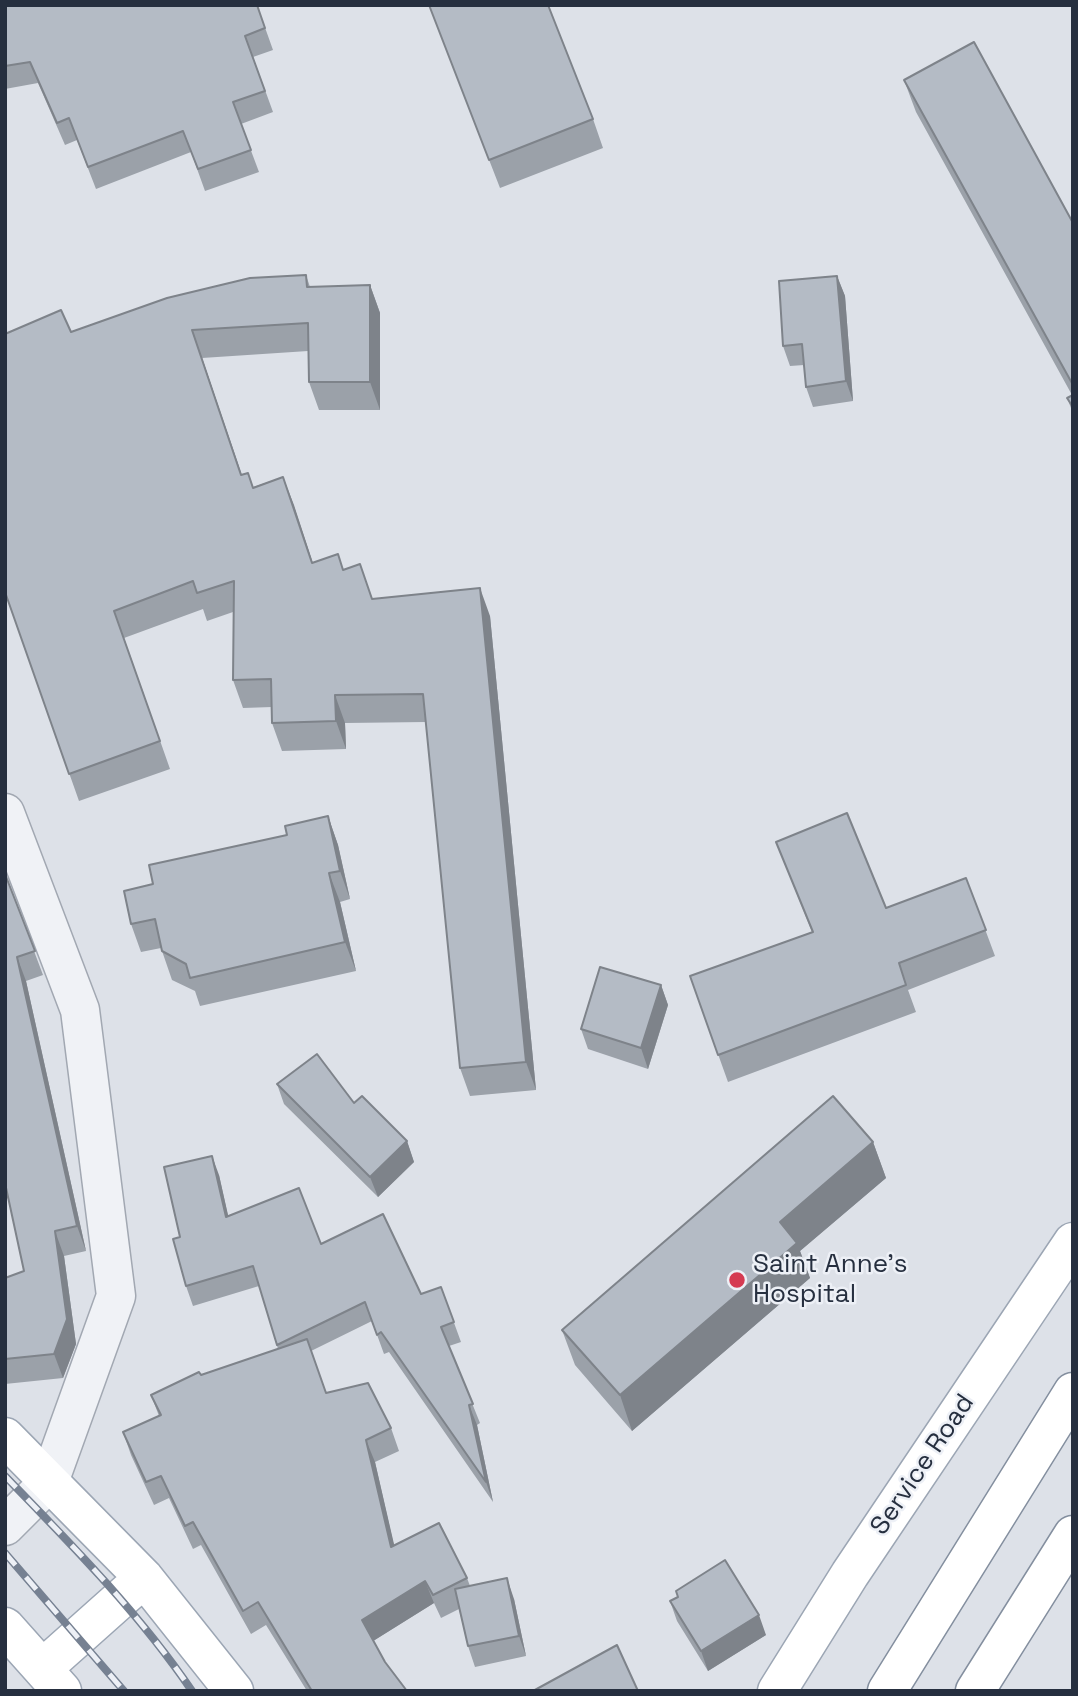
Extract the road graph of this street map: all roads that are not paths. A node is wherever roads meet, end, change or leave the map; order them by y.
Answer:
1 (5, 813) edge
2 (1073, 1242) edge
3 (1073, 1392) edge
4 (5, 1437) edge
5 (49, 1482) junction
6 (5, 1526) edge
7 (1073, 1535) edge
8 (144, 1578) junction
9 (5, 1627) edge
10 (52, 1679) edge
11 (234, 1691) edge
12 (777, 1691) edge
13 (887, 1691) edge
14 (975, 1691) edge

1 - 5 street
2 - 12 main road, Service Road
3 - 13 main road
4 - 5 main road
5 - 6 street
5 - 8 main road
7 - 14 main road
8 - 10 main road
8 - 11 main road
9 - 10 main road

